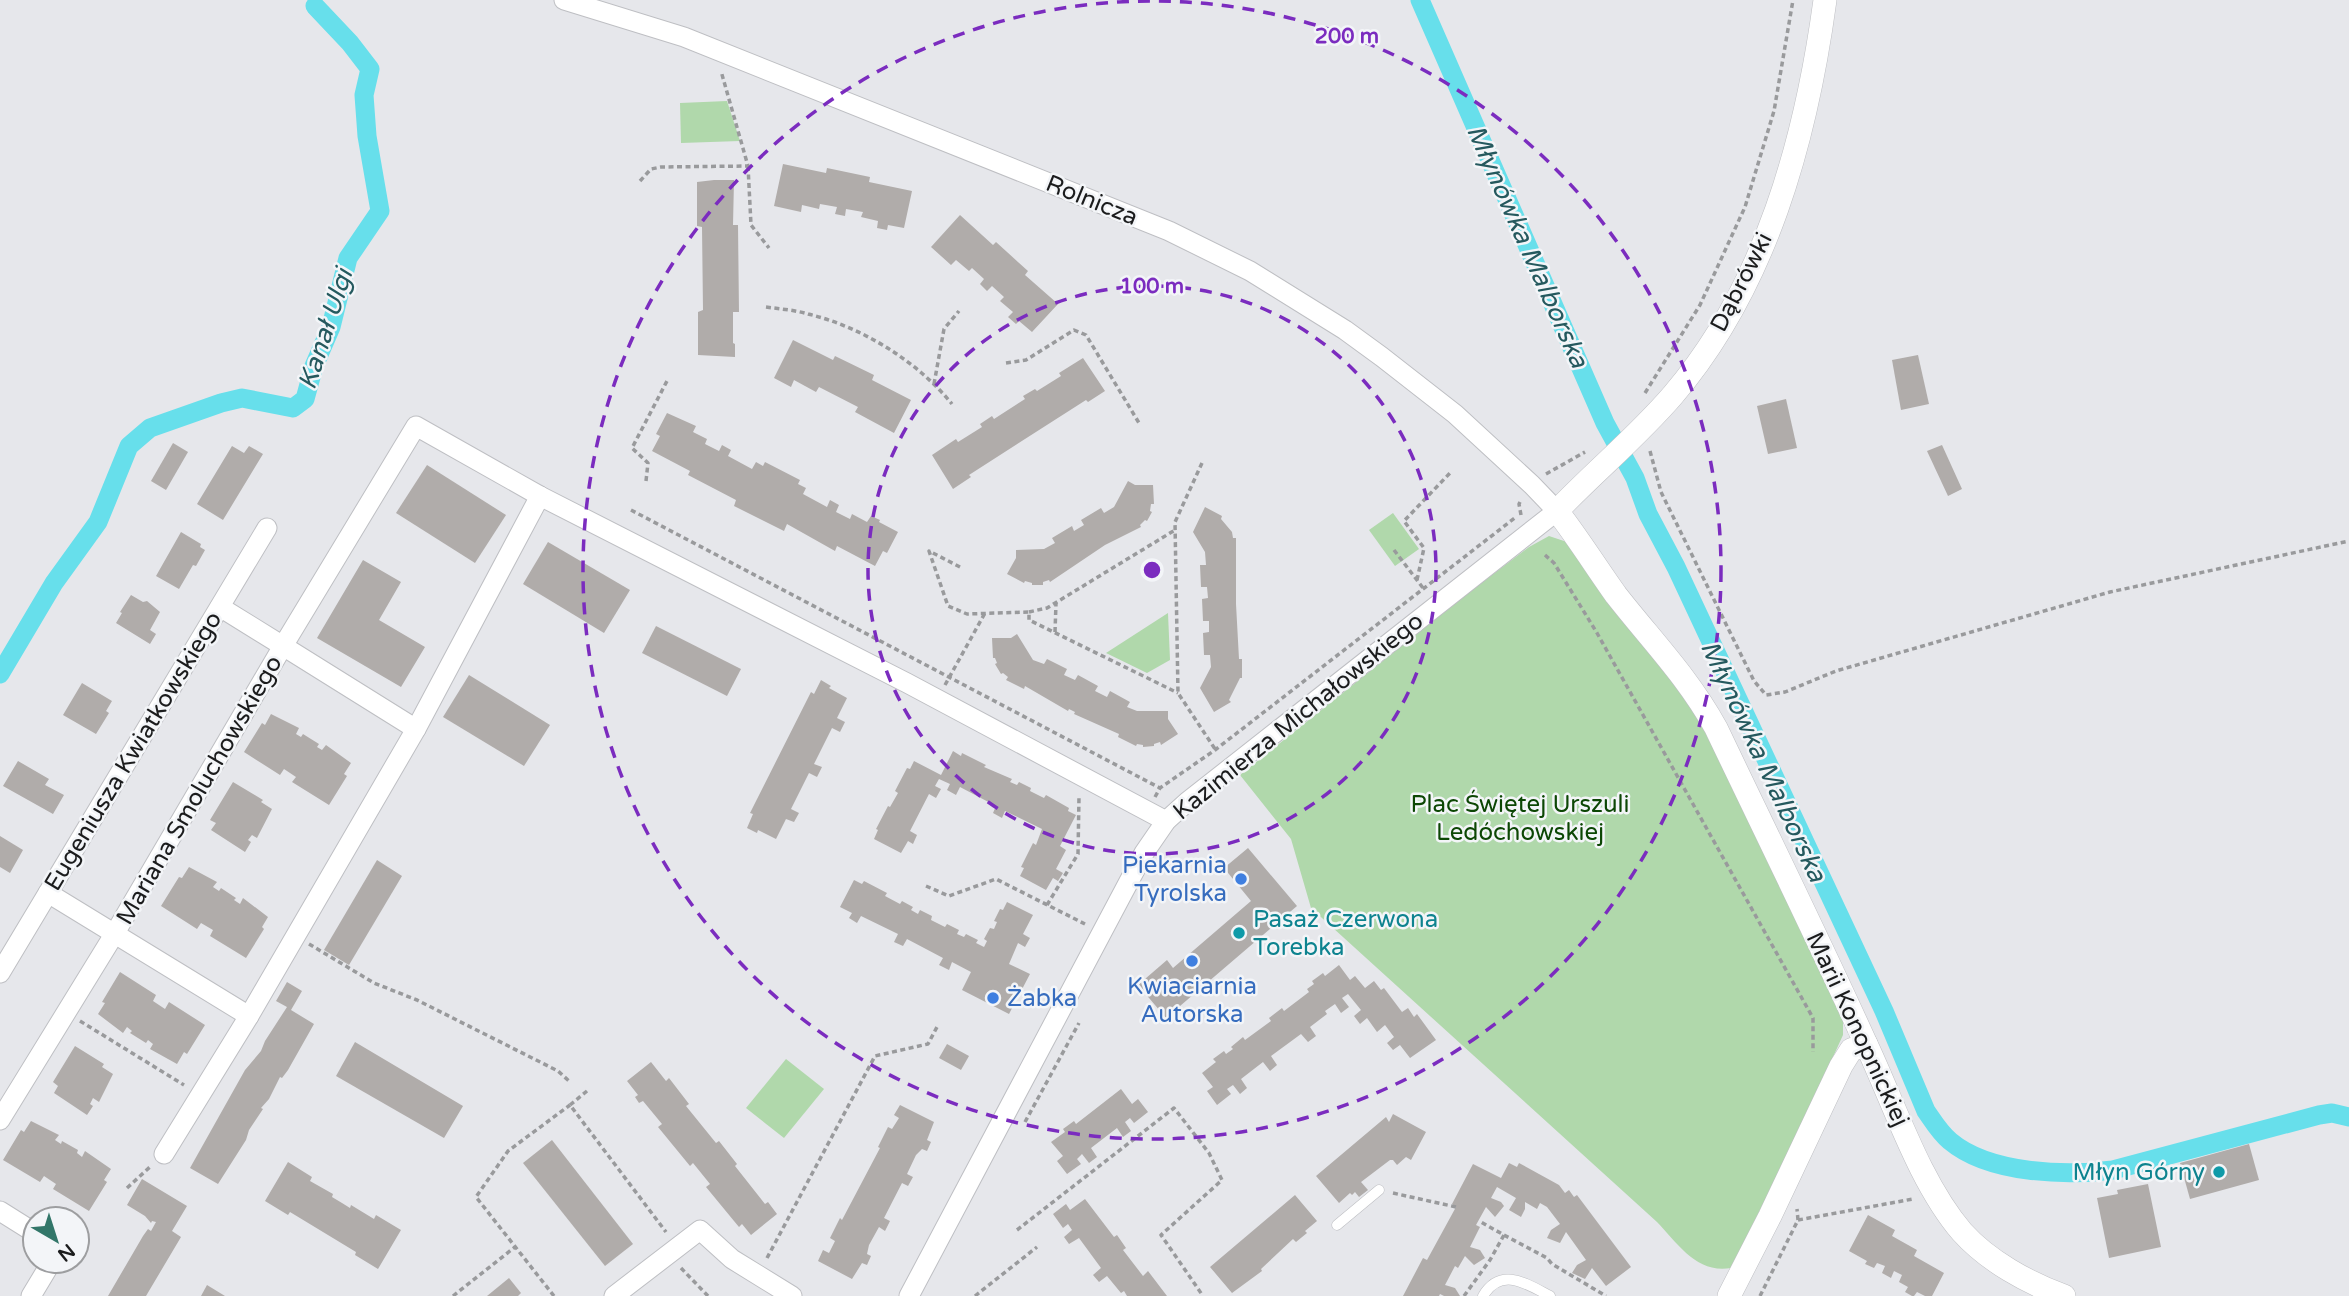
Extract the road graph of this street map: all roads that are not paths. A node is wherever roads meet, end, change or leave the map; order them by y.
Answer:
1 (564, 0) edge
2 (1825, 0) edge
3 (540, 496) junction
4 (1557, 511) junction
5 (267, 528) dead end
6 (220, 607) junction
7 (283, 646) junction
8 (416, 729) junction
9 (1166, 821) junction
10 (48, 893) junction
11 (115, 933) junction
12 (0, 973) edge
13 (249, 1016) junction
14 (1866, 1044) junction
15 (0, 1120) edge
16 (164, 1154) road end
17 (1379, 1190) road end
18 (0, 1211) edge
19 (21, 1224) edge
20 (1337, 1225) dead end
21 (44, 1275) edge
22 (788, 1295) edge
23 (31, 1296) edge
24 (614, 1296) edge
25 (909, 1296) edge
26 (1483, 1296) edge
27 (1550, 1296) edge
28 (1729, 1296) edge
29 (2064, 1296) edge

1 - 4 street, Rolnicza
2 - 4 street, Dąbrówki
3 - 7 street, Mariana Smoluchowskiego
3 - 8 street
3 - 9 street
4 - 9 street, Kazimierza Michałowskiego
4 - 14 street, Marii Konopnickiej
5 - 6 street, Eugeniusza Kwiatkowskiego
6 - 7 street
6 - 10 street, Eugeniusza Kwiatkowskiego
7 - 8 street, Mariana Smoluchowskiego
7 - 11 street, Mariana Smoluchowskiego
8 - 13 street
9 - 25 street, Kazimierza Michałowskiego
10 - 11 street
10 - 12 street, Eugeniusza Kwiatkowskiego
11 - 13 street, Mariana Smoluchowskiego
11 - 15 street, Mariana Smoluchowskiego
13 - 16 street
14 - 28 street
14 - 29 street, Marii Konopnickiej
17 - 20 lane
18 - 19 street
21 - 23 street
22 - 24 street
26 - 27 lane

